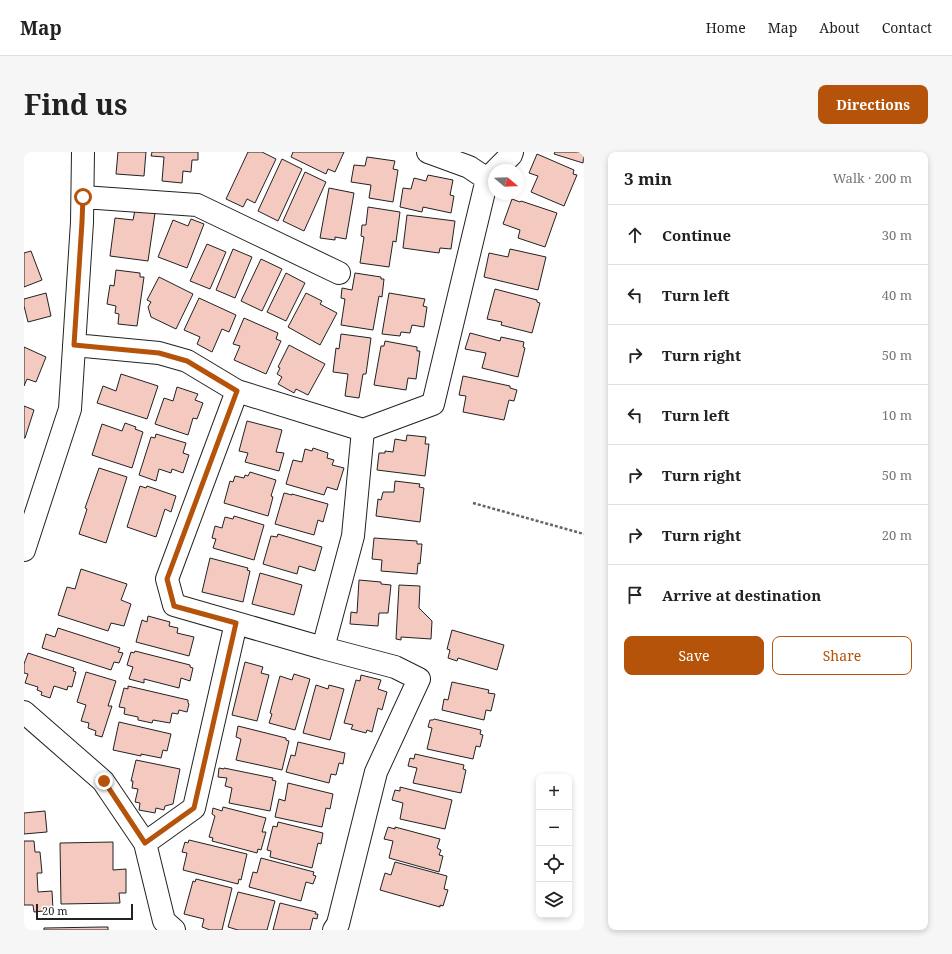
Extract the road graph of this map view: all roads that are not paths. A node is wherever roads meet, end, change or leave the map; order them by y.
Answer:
1 (83, 152) edge
2 (428, 152) edge
3 (512, 152) edge
4 (502, 164) edge
5 (488, 173) edge
6 (488, 190) edge
7 (83, 197) junction
8 (339, 273) dead end
9 (74, 345) junction
10 (237, 391) junction
11 (363, 430) junction
12 (24, 550) edge
13 (236, 623) junction
14 (323, 648) junction
15 (24, 712) edge
16 (145, 843) junction
17 (174, 930) edge
18 (334, 930) edge

1 - 7 street
2 - 5 street
3 - 4 street
6 - 11 street
7 - 8 street
7 - 9 street
9 - 10 street
9 - 12 street
10 - 11 street
10 - 13 street
11 - 14 street
13 - 14 street
13 - 16 street
14 - 18 street
15 - 16 street
16 - 17 street

